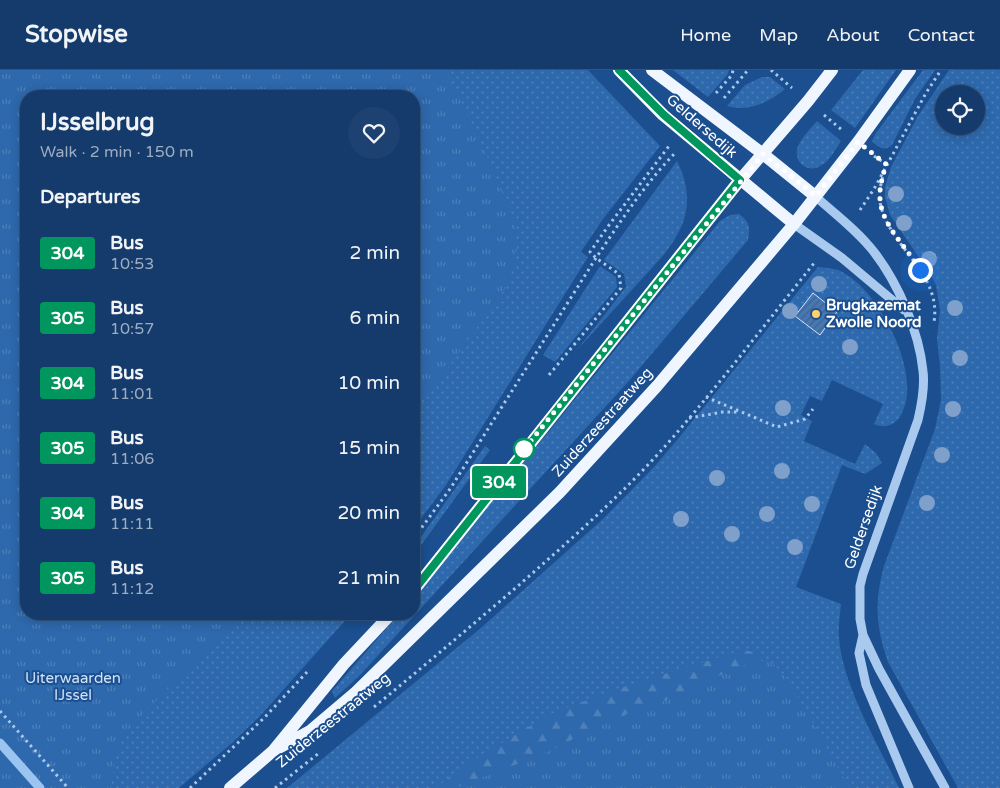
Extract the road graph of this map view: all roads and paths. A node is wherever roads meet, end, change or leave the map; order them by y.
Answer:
1 (619, 70) edge
2 (652, 70) edge
3 (733, 70) edge
4 (748, 70) edge
5 (771, 70) edge
6 (832, 70) edge
7 (910, 70) edge
8 (941, 70) edge
9 (808, 101) junction
10 (706, 112) junction
11 (686, 134) junction
12 (858, 142) junction
13 (763, 154) junction
14 (886, 164) junction
15 (740, 180) junction
16 (816, 196) junction
17 (794, 224) junction
18 (827, 247) junction
19 (596, 258) junction
20 (908, 314) junction
21 (920, 350) junction
22 (549, 375) dead end
23 (706, 396) junction
24 (812, 409) dead end
25 (742, 412) junction
26 (688, 418) junction
27 (420, 530) edge
28 (420, 582) edge
29 (385, 620) edge
30 (863, 635) junction
31 (310, 669) dead end
32 (0, 712) edge
33 (368, 712) dead end
34 (323, 749) dead end
35 (273, 751) junction
36 (68, 788) edge
37 (190, 788) edge
38 (230, 788) edge
39 (275, 788) edge
40 (909, 788) edge
41 (945, 788) edge

1 - 11 main road, Geldersedijk
2 - 10 main road, Geldersedijk
3 - 10 path
4 - 10 path
5 - 9 path
6 - 9 main road
7 - 12 main road, Zuiderzeestraatweg
8 - 14 path
9 - 12 path
9 - 13 main road
10 - 13 main road, Geldersedijk
11 - 15 main road, Geldersedijk
11 - 19 path
11 - 19 path
12 - 14 path
12 - 16 main road, Zuiderzeestraatweg
13 - 15 main road
13 - 16 main road, Geldersedijk
14 - 21 path
15 - 17 main road, Geldersedijk
15 - 28 main road
16 - 17 main road, Zuiderzeestraatweg
16 - 20 street, Geldersedijk
17 - 18 street, Geldersedijk
17 - 35 main road, Zuiderzeestraatweg
18 - 20 street, Geldersedijk
18 - 23 path, Zuiderzeestraatweg
19 - 22 path
19 - 27 path
20 - 21 street, Geldersedijk
21 - 30 street, Geldersedijk
23 - 25 path
23 - 26 path, Zuiderzeestraatweg
24 - 25 path
25 - 26 path
26 - 33 path, Zuiderzeestraatweg
29 - 35 main road, Zuiderzeestraatweg
30 - 40 street
30 - 41 street, Geldersedijk
31 - 37 path
32 - 36 path
34 - 39 path, Zuiderzeestraatweg
35 - 38 main road, Zuiderzeestraatweg

